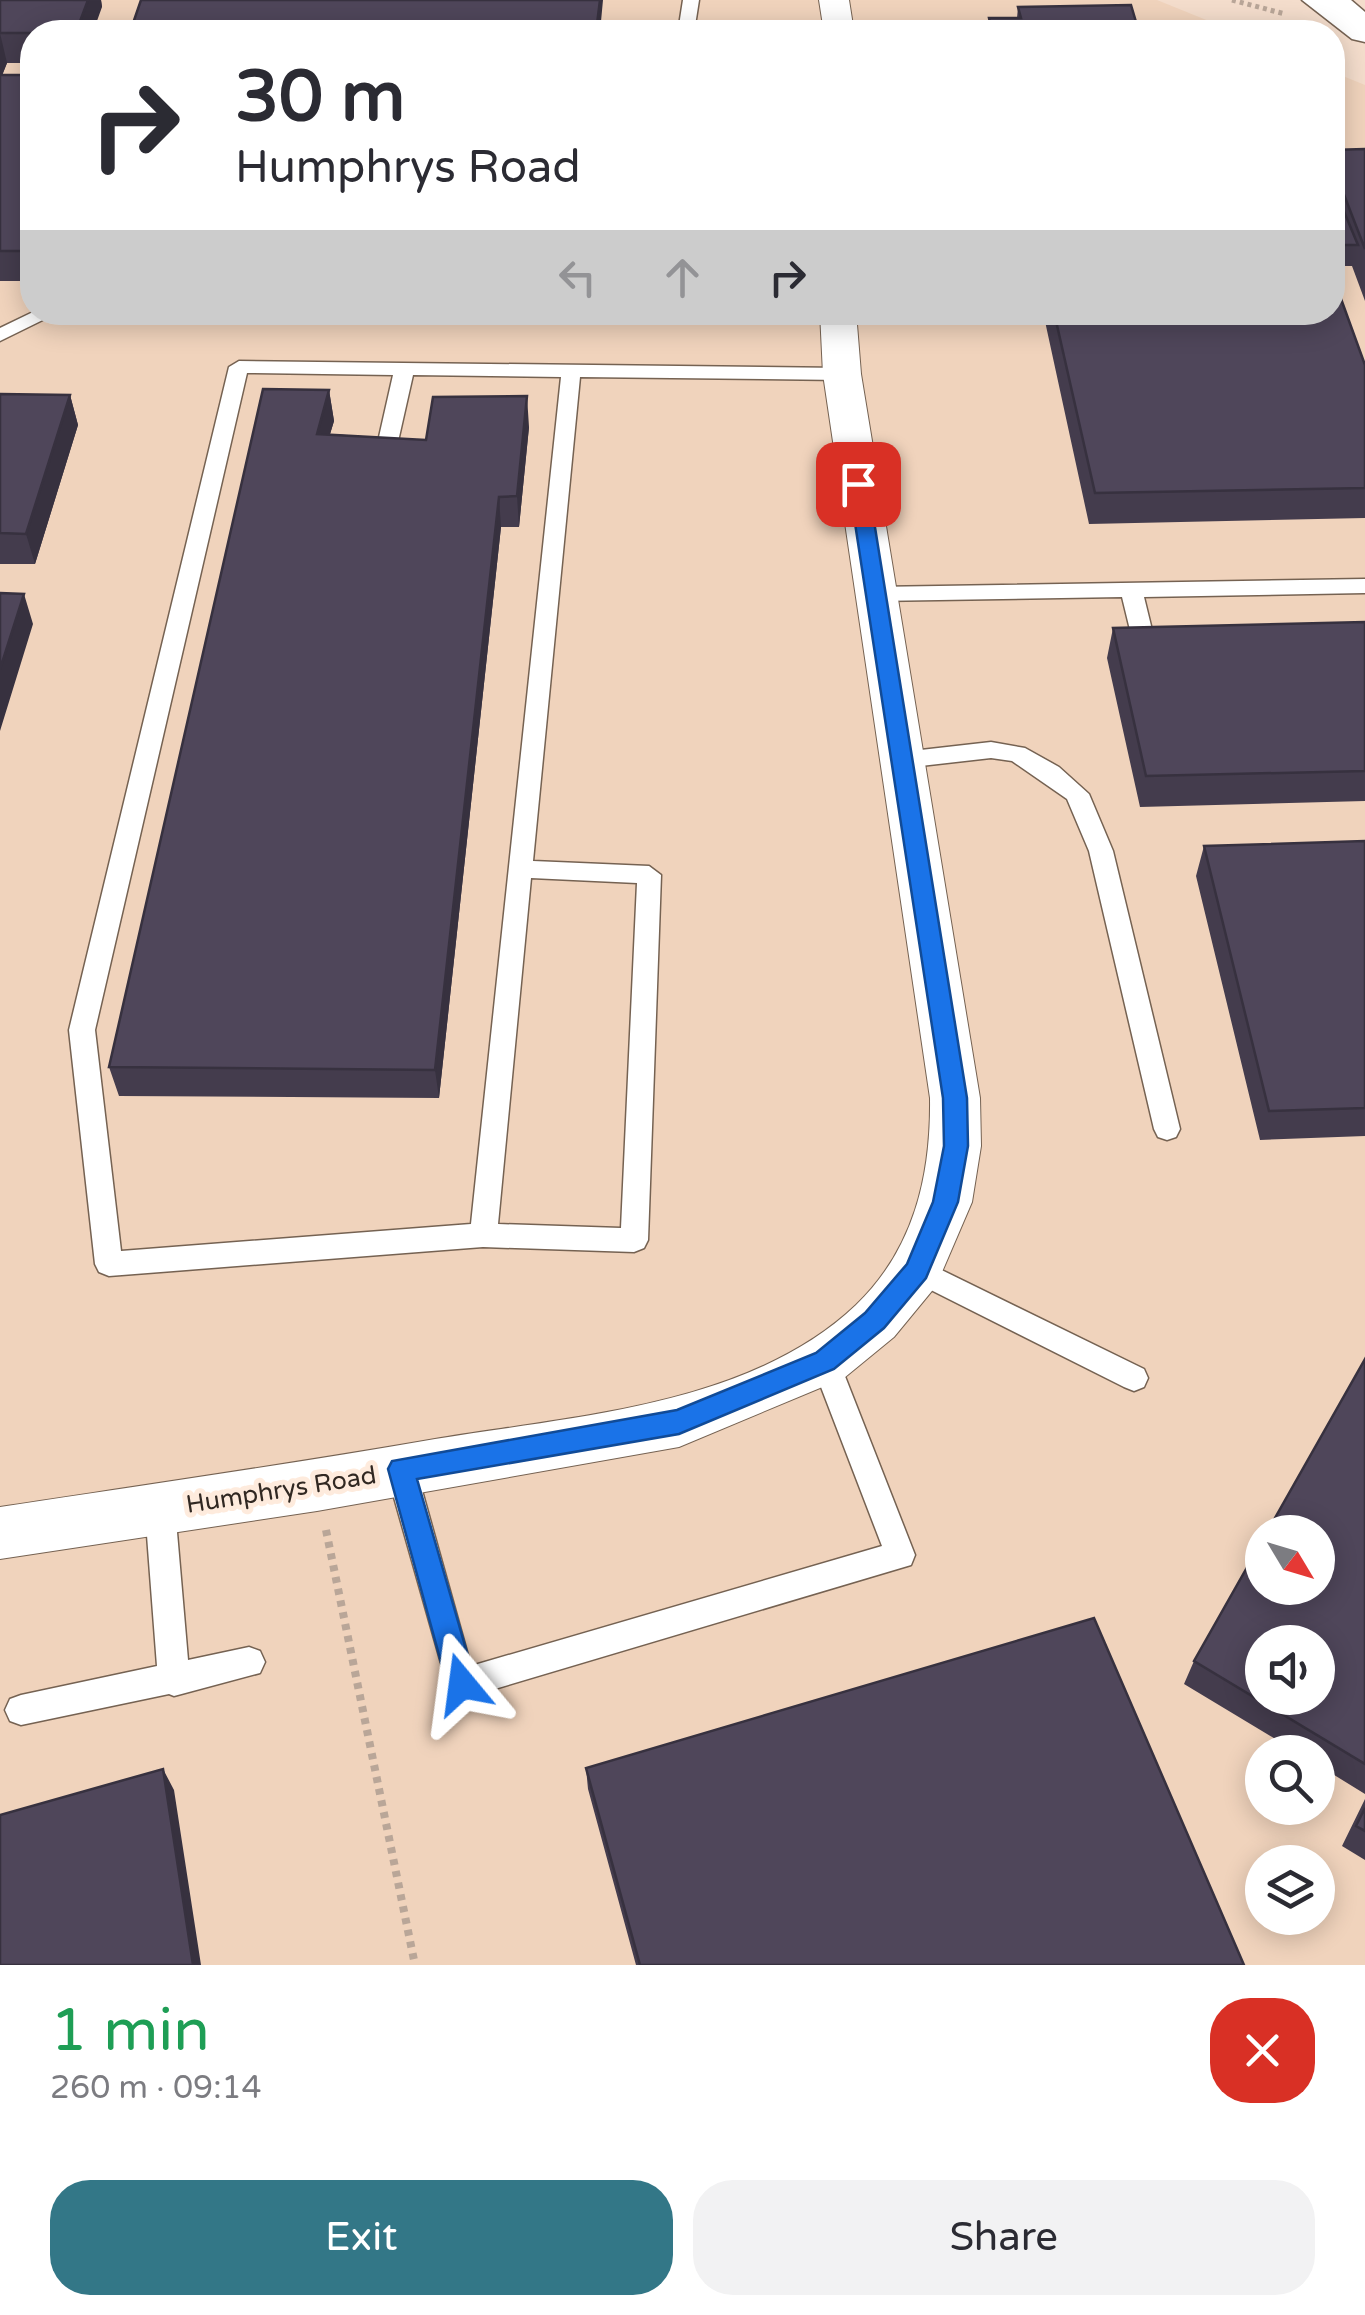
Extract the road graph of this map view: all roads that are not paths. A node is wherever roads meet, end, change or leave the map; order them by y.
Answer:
1 (1320, 0) edge
2 (1365, 31) edge
3 (839, 325) edge
4 (405, 367) junction
5 (572, 373) junction
6 (842, 374) junction
7 (382, 468) edge
8 (1365, 586) edge
9 (1130, 589) junction
10 (875, 594) junction
11 (1142, 634) edge
12 (903, 760) junction
13 (520, 869) junction
14 (1167, 1129) dead end
15 (483, 1235) junction
16 (917, 1270) junction
17 (825, 1361) junction
18 (1134, 1378) dead end
19 (401, 1469) junction
20 (160, 1509) junction
21 (0, 1533) edge
22 (248, 1662) dead end
23 (174, 1681) junction
24 (21, 1710) dead end

1 - 2 main road
3 - 6 street, Humphrys Road
4 - 5 lane
4 - 7 lane
4 - 15 lane
5 - 6 lane
5 - 13 lane
6 - 10 street, Humphrys Road
8 - 9 lane
9 - 10 lane
9 - 11 lane
10 - 12 street, Humphrys Road
12 - 14 lane
12 - 16 street, Humphrys Road
13 - 15 lane
13 - 15 lane
16 - 17 street, Humphrys Road
16 - 18 lane
17 - 19 street, Humphrys Road
17 - 19 lane
19 - 20 street, Humphrys Road
20 - 21 street, Humphrys Road
20 - 23 lane
22 - 23 lane
23 - 24 lane

